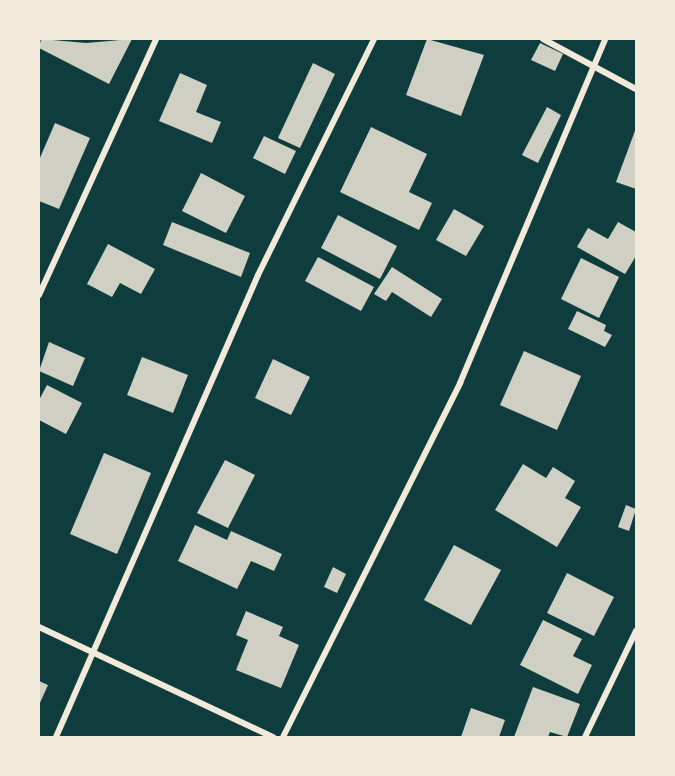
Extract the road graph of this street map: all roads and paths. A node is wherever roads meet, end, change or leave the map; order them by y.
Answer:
1 (156, 39) edge
2 (375, 39) edge
3 (543, 39) edge
4 (605, 39) edge
5 (592, 66) junction
6 (636, 89) edge
7 (39, 295) edge
8 (39, 627) edge
9 (636, 631) edge
10 (90, 651) junction
11 (56, 737) edge
12 (273, 737) edge
13 (283, 737) edge
14 (585, 737) edge

1 - 7 street
2 - 10 street
3 - 5 street
4 - 5 street
5 - 6 street
5 - 13 street
8 - 10 street
9 - 14 street
10 - 11 street
10 - 12 street

